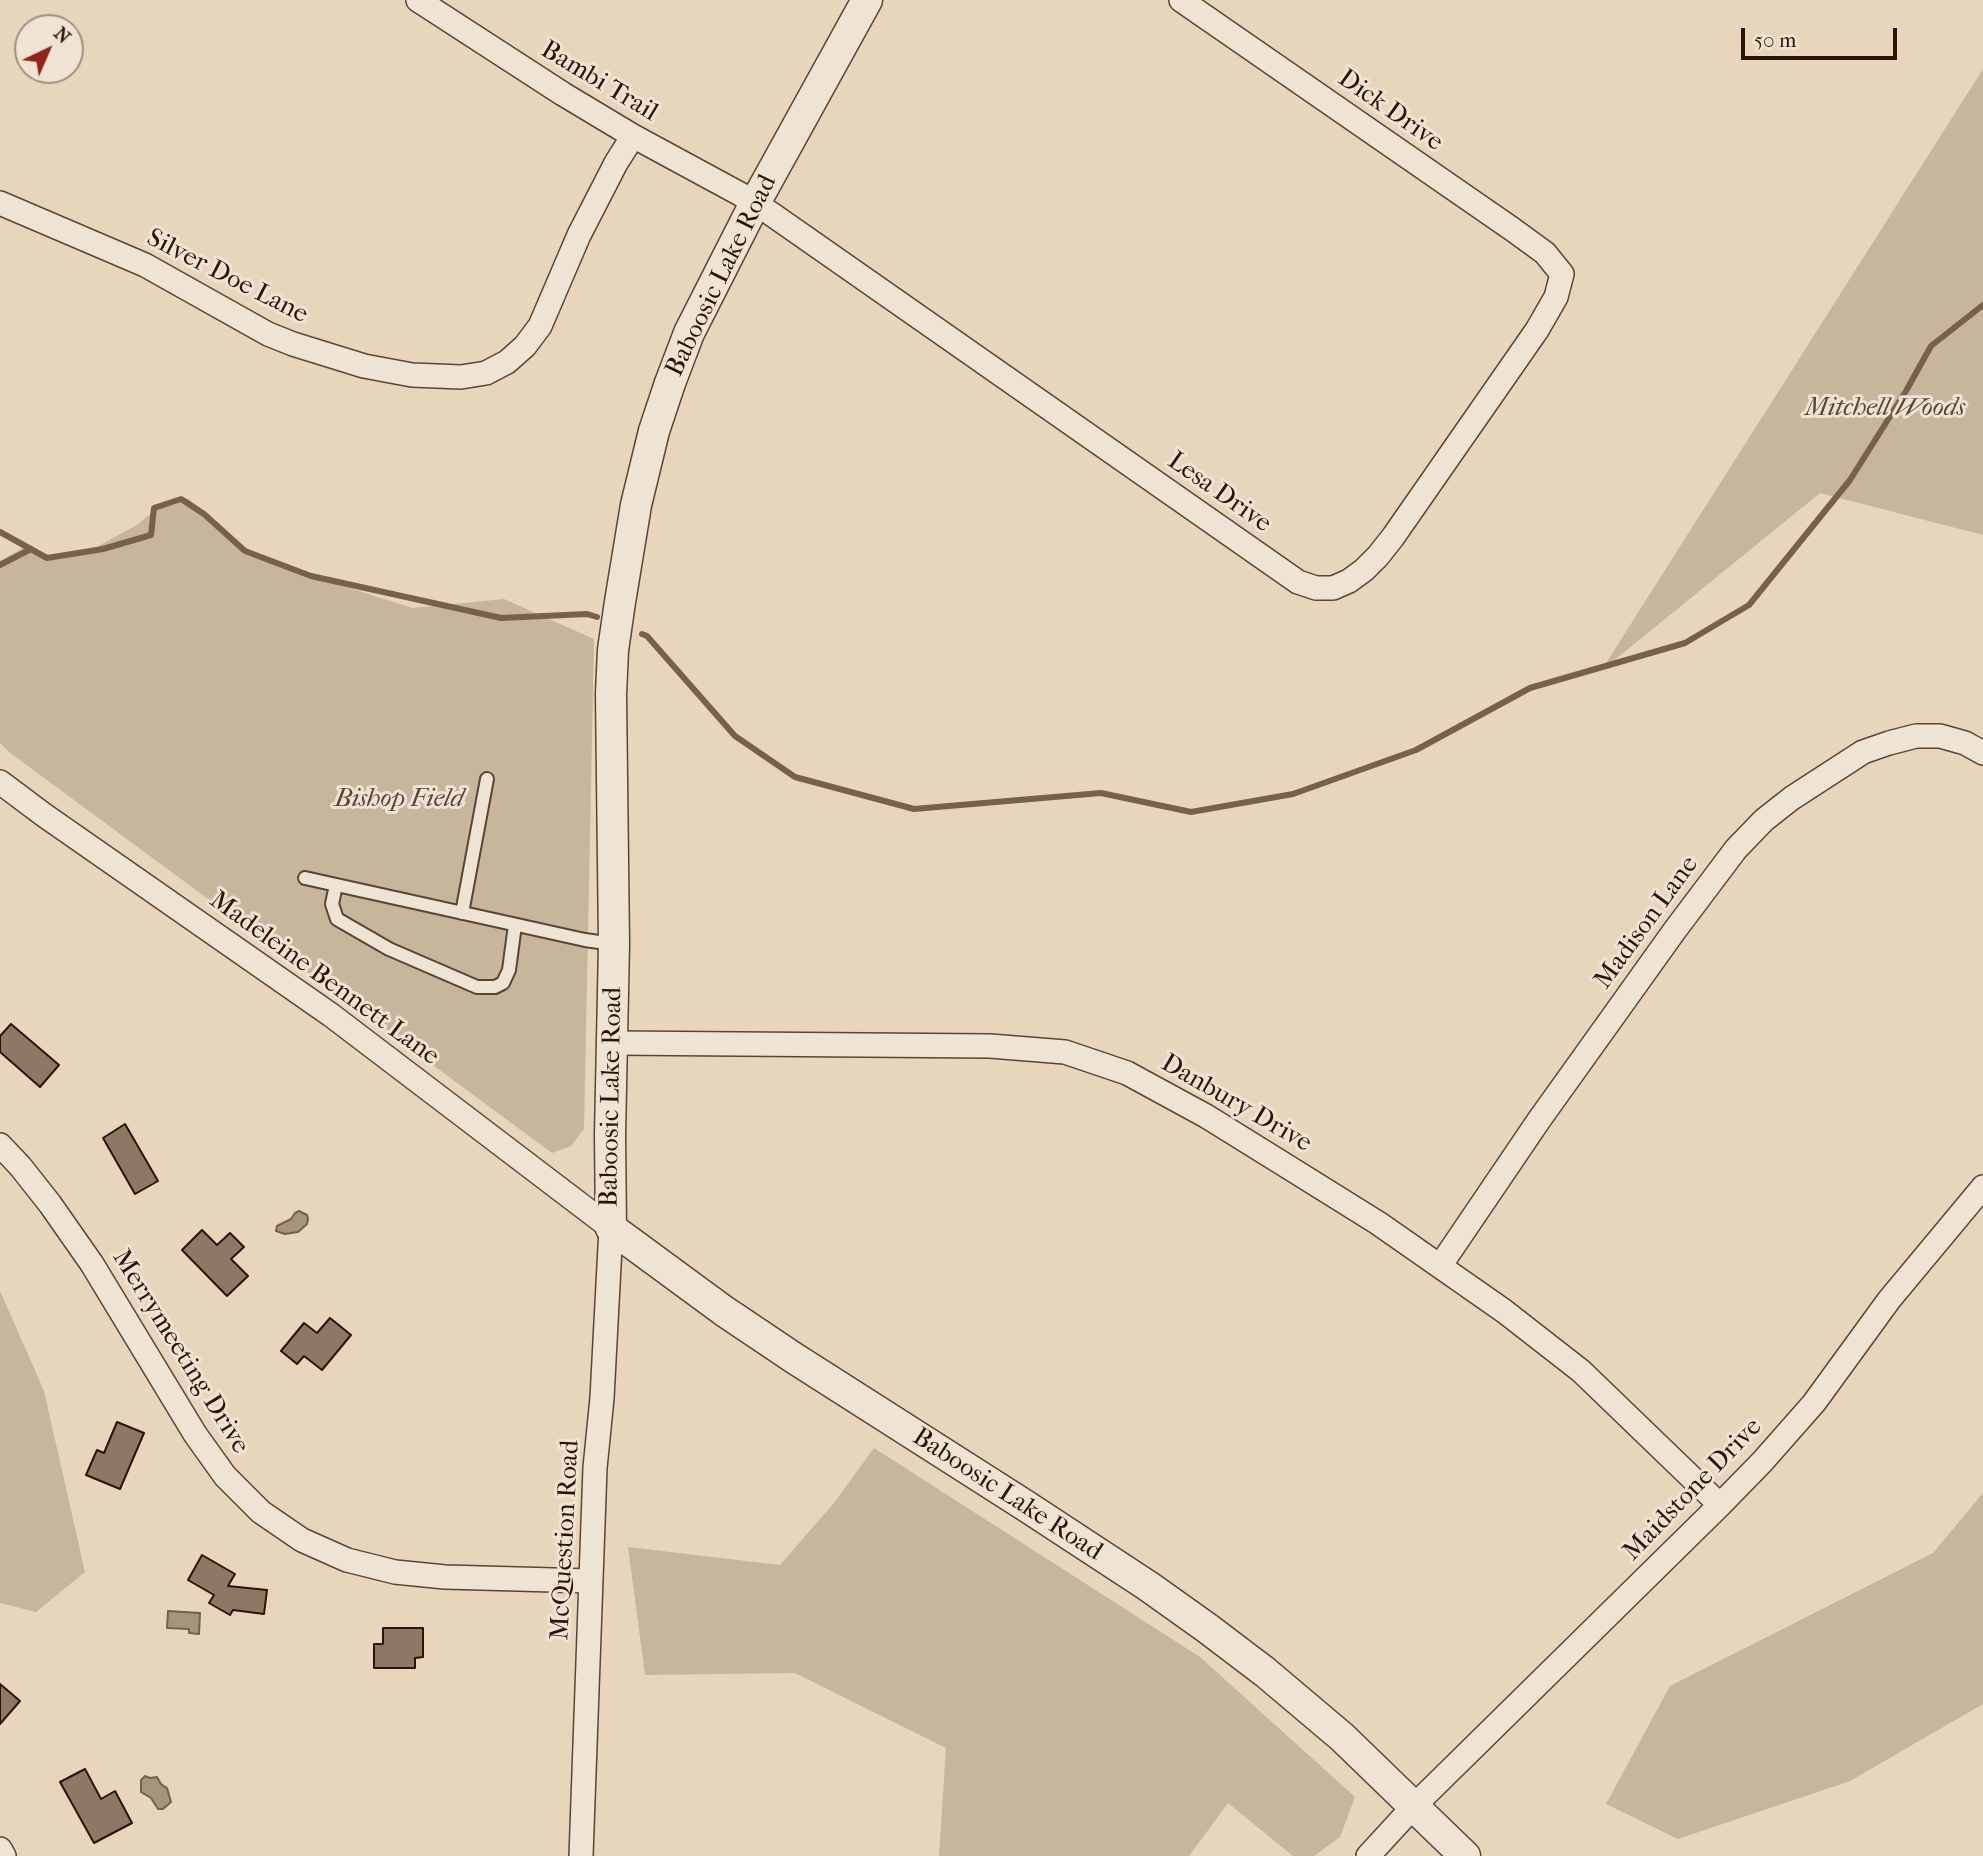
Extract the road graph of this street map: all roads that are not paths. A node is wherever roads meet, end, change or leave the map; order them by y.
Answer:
1 (418, 0) edge
2 (867, 0) edge
3 (1181, 0) edge
4 (633, 136) junction
5 (755, 203) junction
6 (0, 204) edge
7 (1562, 274) joint
8 (1983, 753) edge
9 (487, 779) dead end
10 (0, 782) edge
11 (305, 878) dead end
12 (336, 885) junction
13 (462, 913) junction
14 (515, 925) junction
15 (614, 944) junction
16 (613, 1043) junction
17 (0, 1145) edge
18 (1983, 1187) edge
19 (611, 1228) junction
20 (1440, 1266) junction
21 (1720, 1505) junction
22 (590, 1581) junction
23 (1414, 1806) junction
24 (0, 1849) edge
25 (4, 1856) edge
26 (581, 1856) edge
27 (1368, 1856) edge
28 (1465, 1856) edge

1 - 4 street, Bambi Trail
2 - 5 street, Baboosic Lake Road
3 - 7 street, Dick Drive
4 - 5 street, Bambi Trail
4 - 6 street, Silver Doe Lane
5 - 7 street, Lesa Drive
5 - 15 street, Baboosic Lake Road
8 - 20 street, Madison Lane
9 - 13 lane
10 - 19 street, Madeleine Bennett Lane
11 - 12 lane
12 - 13 lane
12 - 14 lane
13 - 14 lane
14 - 15 lane
15 - 16 street, Baboosic Lake Road
16 - 19 street, Baboosic Lake Road
16 - 20 street, Danbury Drive
17 - 22 street, Merrymeeting Drive
18 - 21 street, Maidstone Drive
19 - 22 street, McQuestion Road
19 - 23 street, Baboosic Lake Road
20 - 21 street, Danbury Drive
21 - 23 street, Maidstone Drive
22 - 26 street, McQuestion Road
23 - 27 street, Maidstone Drive
23 - 28 street, Baboosic Lake Road
24 - 25 street

